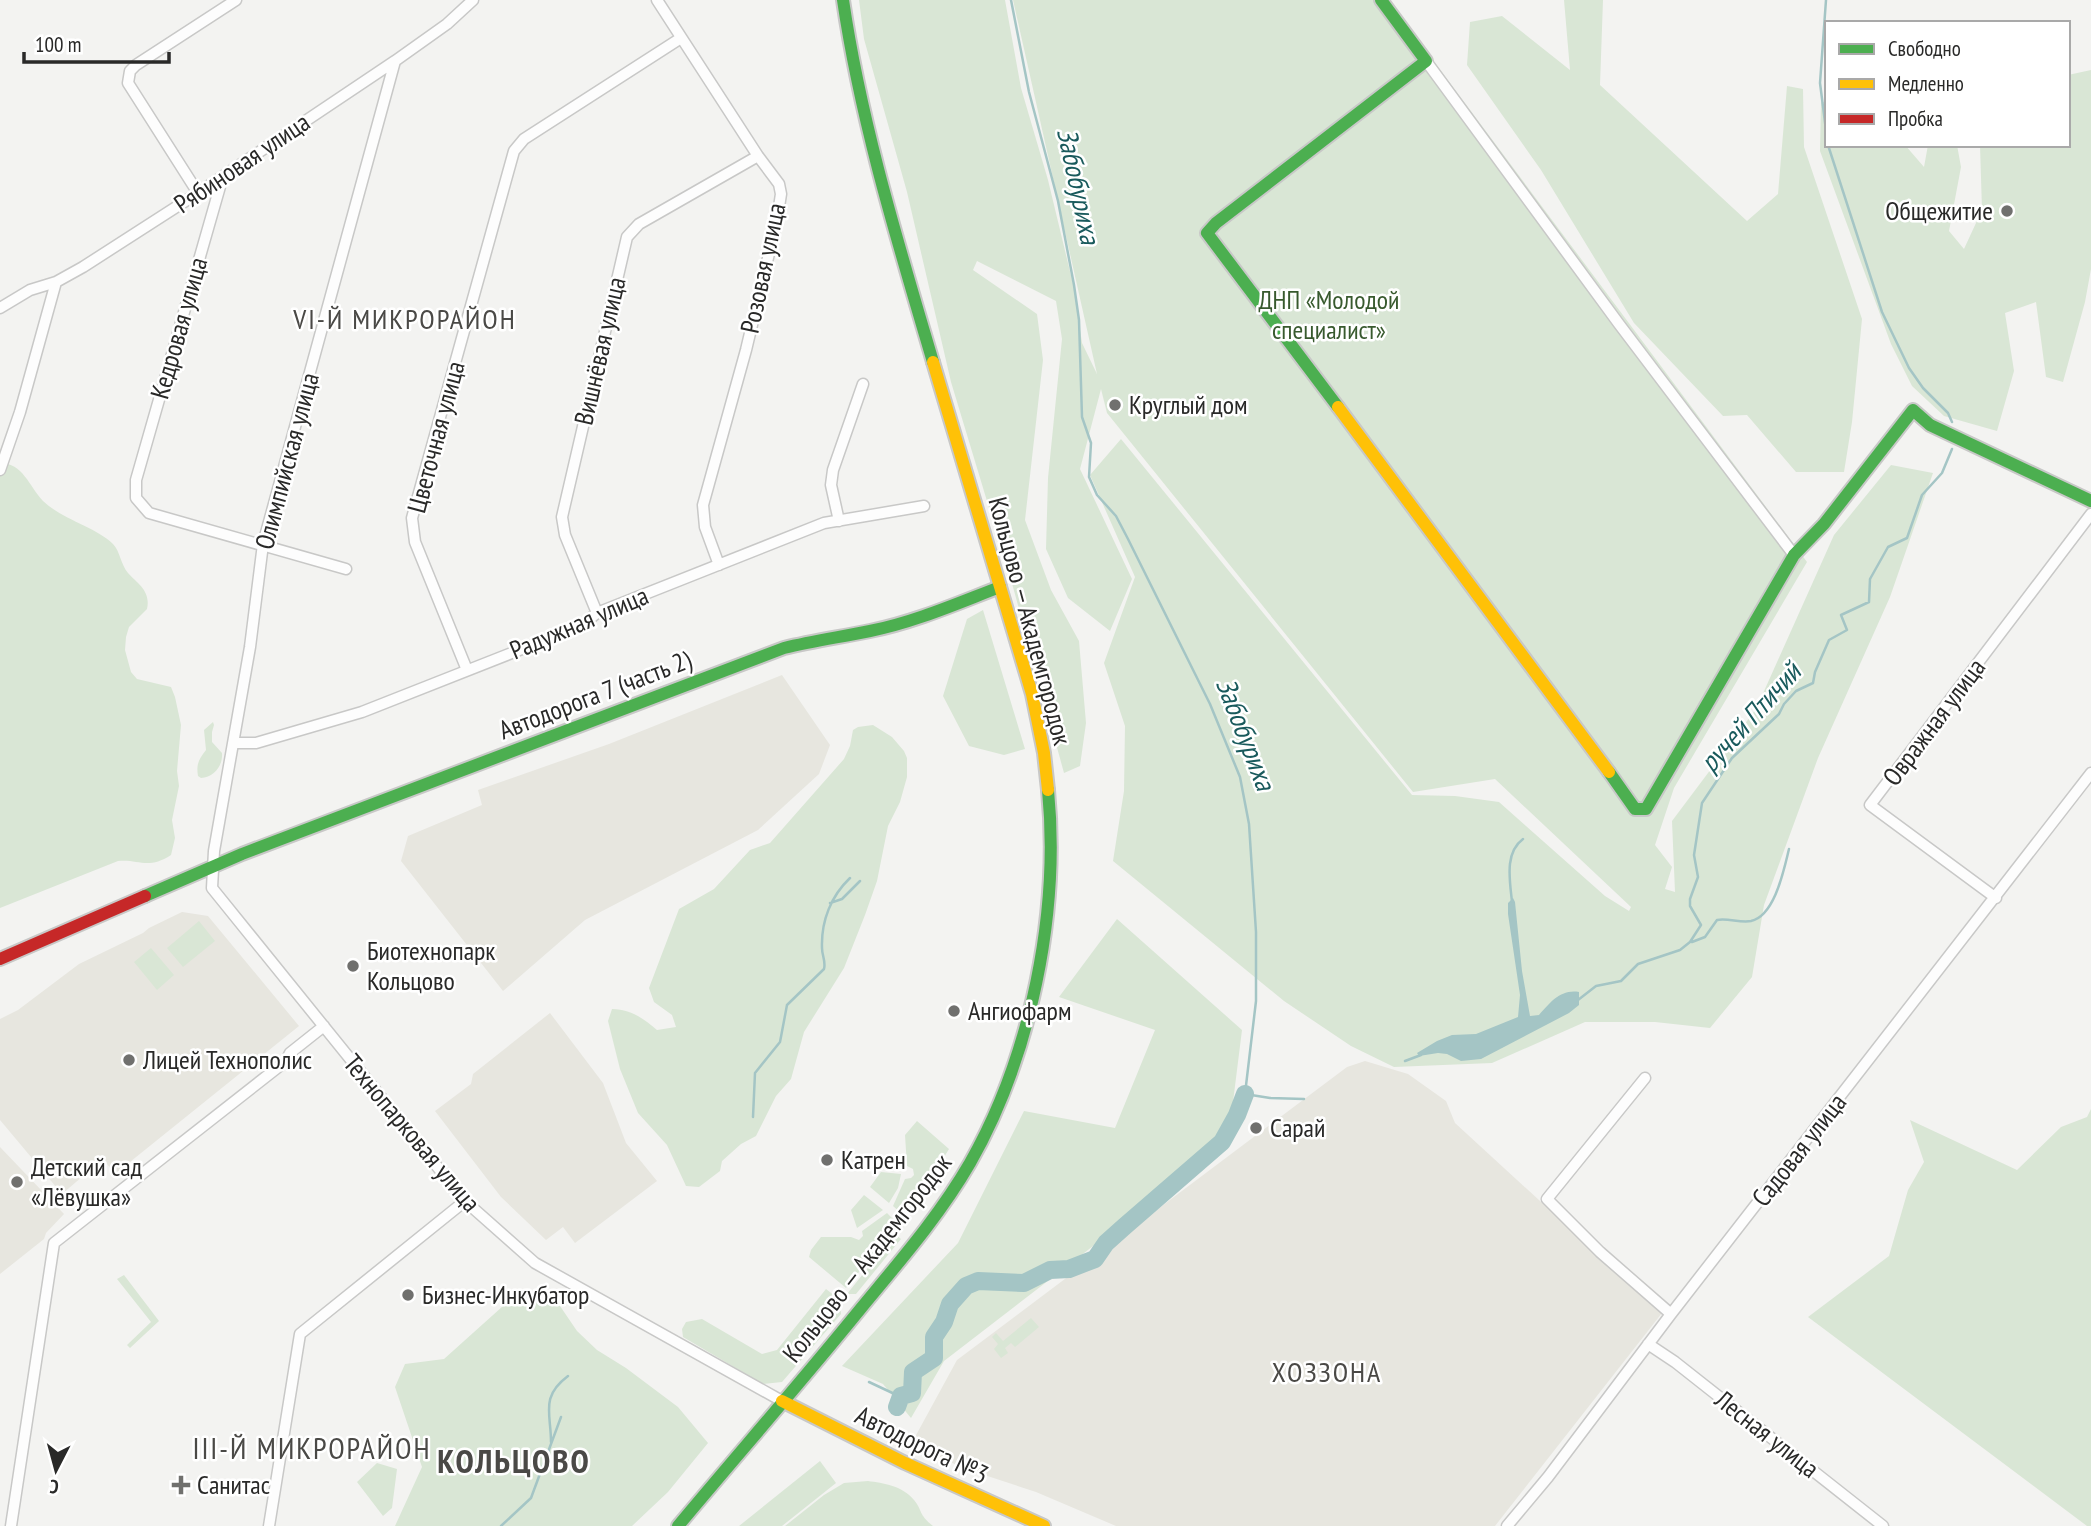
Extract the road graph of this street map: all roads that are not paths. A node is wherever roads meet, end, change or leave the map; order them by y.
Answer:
1 (236, 0) edge
2 (473, 0) edge
3 (657, 0) edge
4 (844, 0) edge
5 (1381, 0) edge
6 (681, 38) junction
7 (395, 61) junction
8 (1426, 61) junction
9 (758, 156) junction
10 (223, 176) junction
11 (198, 193) junction
12 (56, 282) junction
13 (0, 309) edge
14 (863, 384) dead end
15 (0, 470) edge
16 (2091, 501) edge
17 (924, 506) dead end
18 (2091, 514) edge
19 (839, 521) junction
20 (263, 544) junction
21 (1794, 555) junction
22 (719, 565) junction
23 (346, 569) dead end
24 (1000, 587) junction
25 (597, 613) junction
26 (467, 670) junction
27 (234, 744) junction
28 (2091, 773) edge
29 (213, 866) junction
30 (1996, 898) junction
31 (0, 960) edge
32 (324, 1026) junction
33 (1645, 1078) dead end
34 (465, 1201) junction
35 (1671, 1314) junction
36 (1648, 1344) junction
37 (782, 1401) junction
38 (10, 1526) edge
39 (269, 1526) edge
40 (678, 1526) edge
41 (1044, 1526) edge
42 (1507, 1526) edge
43 (1884, 1526) edge

1 - 11 street
2 - 7 street, Рябиновая улица
3 - 6 street, Розовая улица
4 - 24 street, Кольцово — Академгородок
5 - 8 street
6 - 9 street, Розовая улица
6 - 26 street, Цветочная улица
7 - 10 street, Рябиновая улица
7 - 20 street, Олимпийская улица
8 - 21 street
8 - 21 street
9 - 22 street, Розовая улица
9 - 25 street, Вишнёвая улица
10 - 11 street, Рябиновая улица
10 - 20 street, Кедровая улица
11 - 12 street, Рябиновая улица
12 - 13 street, Рябиновая улица
12 - 15 street
14 - 19 street
16 - 21 street
17 - 19 street, Радужная улица
18 - 30 street, Овражная улица
19 - 22 street, Радужная улица
20 - 23 street
20 - 27 street, Олимпийская улица
22 - 25 street, Радужная улица
24 - 29 street, Автодорога 7 (часть 2)
24 - 37 street, Кольцово — Академгородок
25 - 26 street, Радужная улица
26 - 27 street, Радужная улица
27 - 29 street, Технопарковая улица
28 - 30 street, Садовая улица
29 - 31 street, Автодорога 7 (часть 2)
29 - 32 street, Технопарковая улица
30 - 35 street, Садовая улица
32 - 34 street, Технопарковая улица
32 - 38 street
33 - 35 street
34 - 37 street, Технопарковая улица
34 - 39 street
35 - 36 street, Садовая улица
36 - 42 street, Садовая улица
36 - 43 street, Лесная улица
37 - 40 street, Кольцово — Академгородок
37 - 41 street, Автодорога №3

